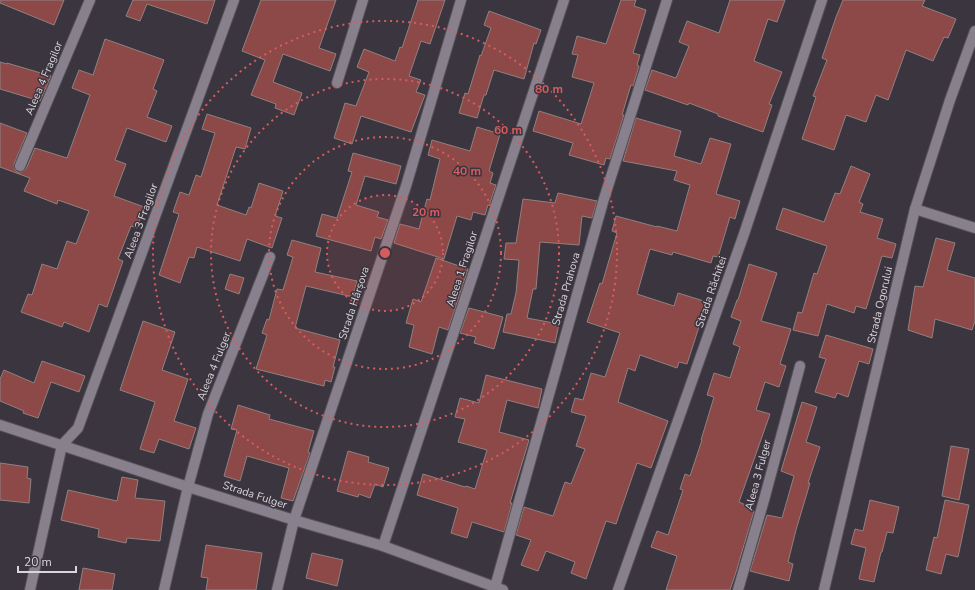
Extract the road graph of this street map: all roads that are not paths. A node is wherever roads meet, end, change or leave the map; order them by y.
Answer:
1 (90, 0) edge
2 (234, 0) edge
3 (363, 0) edge
4 (461, 0) edge
5 (564, 0) edge
6 (667, 0) edge
7 (822, 0) edge
8 (975, 31) edge
9 (337, 83) dead end
10 (20, 166) dead end
11 (915, 210) junction
12 (975, 228) edge
13 (270, 257) dead end
14 (800, 366) dead end
15 (0, 425) edge
16 (62, 445) junction
17 (188, 487) junction
18 (294, 520) junction
19 (382, 546) junction
20 (499, 588) edge
21 (30, 590) edge
22 (164, 590) edge
23 (278, 590) edge
24 (618, 590) edge
25 (738, 590) edge
26 (824, 590) edge

1 - 10 street, Aleea 4 Fragilor
2 - 16 street, Aleea 3 Fragilor
3 - 9 street
4 - 18 street, Strada Hârșova
5 - 19 street, Aleea 1 Fragilor
6 - 20 street, Strada Prahova
7 - 24 street, Strada Răchitei
8 - 11 street, Strada Ogorului
11 - 12 street
11 - 26 street, Strada Ogorului
13 - 17 street, Aleea 4 Fulger
14 - 25 street, Aleea 3 Fulger
15 - 16 street, Strada Fulger
16 - 17 street, Strada Fulger
16 - 21 street
17 - 18 street, Strada Fulger
17 - 22 street, Aleea 4 Fulger
18 - 19 street, Strada Fulger
18 - 23 street, Strada Hârșova
19 - 20 street, Strada Fulger

